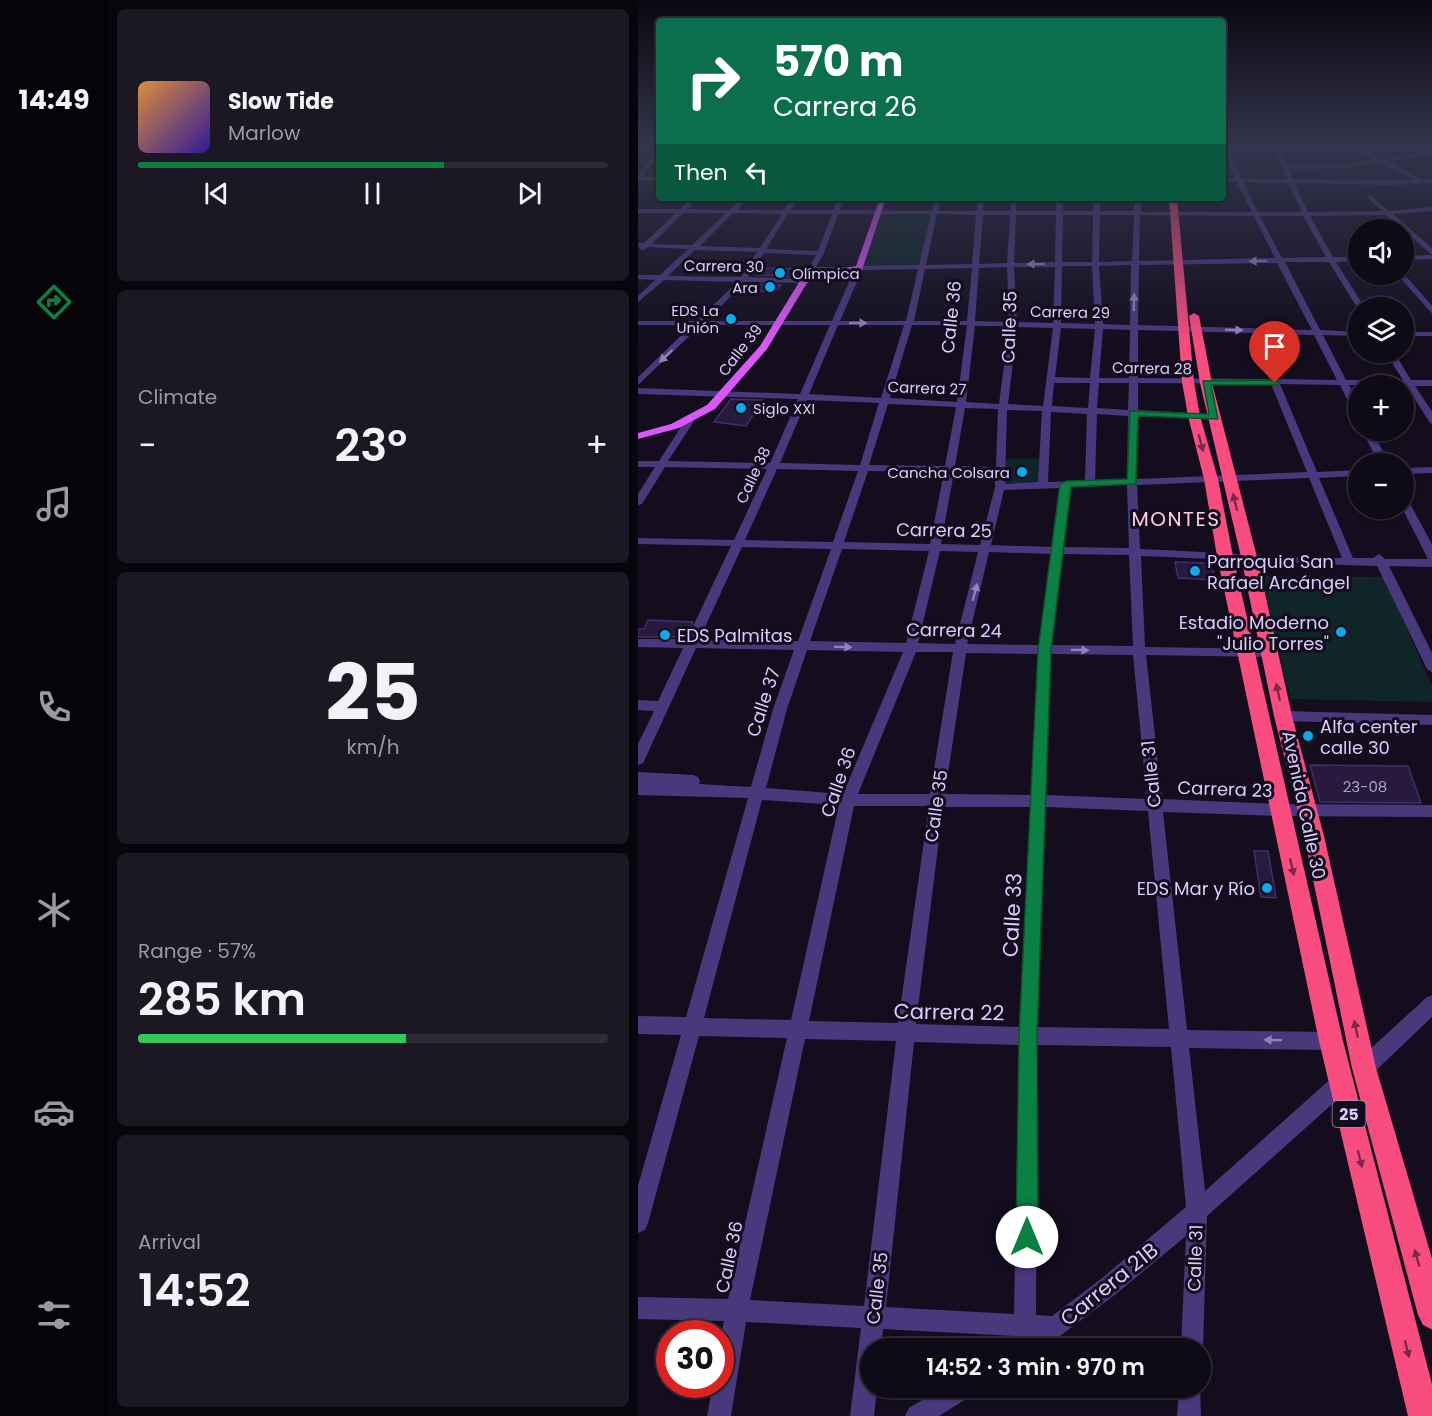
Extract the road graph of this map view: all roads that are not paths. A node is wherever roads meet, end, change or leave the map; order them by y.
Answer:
1 (680, 213) edge
2 (729, 213) edge
3 (785, 213) edge
4 (835, 213) edge
5 (878, 213) edge
6 (935, 213) edge
7 (981, 213) edge
8 (1012, 213) edge
9 (1016, 213) edge
10 (1379, 213) edge
11 (1385, 213) edge
12 (1060, 214) junction
13 (1097, 214) junction
14 (1137, 214) junction
15 (1180, 214) junction
16 (1256, 214) junction
17 (1305, 214) junction
18 (642, 245) edge
19 (693, 247) junction
20 (763, 250) junction
21 (638, 253) edge
22 (821, 253) junction
23 (1433, 255) edge
24 (1414, 257) edge
25 (1348, 259) edge
26 (1330, 260) junction
27 (1280, 261) junction
28 (1134, 263) junction
29 (1183, 263) junction
30 (1060, 264) junction
31 (1095, 264) junction
32 (976, 265) junction
33 (1010, 265) junction
34 (923, 266) junction
35 (859, 268) junction
36 (819, 269) dead end
37 (843, 269) junction
38 (638, 277) edge
39 (661, 278) junction
40 (743, 280) junction
41 (804, 281) junction
42 (1409, 285) edge
43 (1354, 297) edge
44 (638, 300) edge
45 (1433, 313) edge
46 (701, 322) junction
47 (638, 323) edge
48 (779, 323) junction
49 (836, 323) junction
50 (910, 323) junction
51 (971, 323) junction
52 (1013, 324) junction
53 (1057, 325) junction
54 (1099, 326) junction
55 (1134, 327) junction
56 (1190, 329) junction
57 (1256, 331) junction
58 (1317, 333) junction
59 (1348, 334) edge
60 (1429, 334) edge
61 (1433, 343) edge
62 (1051, 380) junction
63 (1094, 381) junction
64 (638, 382) edge
65 (1133, 382) junction
66 (1188, 382) junction
67 (1206, 383) junction
68 (1275, 383) junction
69 (1343, 383) junction
70 (1348, 383) edge
71 (1414, 383) edge
72 (1433, 383) edge
73 (638, 391) edge
74 (1414, 392) edge
75 (724, 393) junction
76 (1348, 393) edge
77 (804, 397) junction
78 (885, 402) junction
79 (961, 404) junction
80 (1003, 406) junction
81 (1047, 408) junction
82 (1092, 411) junction
83 (1133, 413) junction
84 (1194, 416) junction
85 (1214, 417) junction
86 (689, 420) junction
87 (1433, 421) edge
88 (638, 436) edge
89 (638, 464) edge
90 (662, 465) junction
91 (774, 465) junction
92 (864, 467) junction
93 (949, 469) junction
94 (1001, 470) junction
95 (1433, 470) edge
96 (1414, 471) edge
97 (1348, 473) edge
98 (1313, 475) junction
99 (1229, 478) junction
100 (1211, 479) junction
101 (1132, 482) junction
102 (1090, 483) junction
103 (1066, 484) junction
104 (1043, 485) junction
105 (1000, 487) junction
106 (638, 502) edge
107 (1413, 519) edge
108 (638, 541) edge
109 (738, 544) junction
110 (837, 546) junction
111 (935, 548) junction
112 (986, 549) junction
113 (1056, 551) junction
114 (1137, 552) junction
115 (1224, 556) junction
116 (1249, 556) junction
117 (1432, 557) edge
118 (1347, 559) junction
119 (1380, 559) junction
120 (1433, 563) edge
121 (638, 643) edge
122 (691, 644) junction
123 (802, 646) junction
124 (911, 648) junction
125 (960, 648) junction
126 (1044, 650) junction
127 (1139, 651) junction
128 (1246, 652) junction
129 (1270, 653) junction
130 (1433, 669) edge
131 (638, 705) edge
132 (662, 706) junction
133 (1283, 716) junction
134 (1433, 720) edge
135 (638, 759) edge
136 (638, 778) edge
137 (638, 789) edge
138 (759, 791) junction
139 (937, 799) junction
140 (848, 800) junction
141 (1040, 801) junction
142 (1154, 806) junction
143 (1280, 810) junction
144 (1307, 810) junction
145 (1433, 811) edge
146 (1433, 1003) edge
147 (638, 1025) edge
148 (691, 1027) junction
149 (799, 1031) junction
150 (906, 1033) junction
151 (1028, 1036) junction
152 (1179, 1039) junction
153 (1331, 1041) junction
154 (1364, 1068) junction
155 (1341, 1083) junction
156 (1197, 1212) junction
157 (638, 1223) edge
158 (638, 1308) edge
159 (737, 1310) junction
160 (1433, 1315) edge
161 (874, 1319) junction
162 (1005, 1338) edge
163 (1026, 1338) edge
164 (1032, 1338) edge
165 (1192, 1338) edge
166 (947, 1398) edge
167 (1190, 1398) edge
168 (719, 1416) edge
169 (862, 1416) edge
170 (917, 1416) edge
171 (1189, 1416) edge
172 (1424, 1416) edge

1 - 18 street
2 - 19 street
3 - 20 street
4 - 22 street, Calle 39
5 - 35 main road, Calle 38
6 - 34 street, Calle 37
7 - 32 street, Calle 36
8 - 33 street, Calle 35
9 - 12 street
10 - 17 street
11 - 23 street
12 - 13 street
12 - 30 street
13 - 14 street
13 - 31 street
14 - 15 street
14 - 28 street, Calle 31
15 - 16 street
15 - 29 highway, Avenida Calle 30 / 25
16 - 17 street
16 - 27 street
17 - 26 street
18 - 19 street
18 - 21 street
19 - 20 street
19 - 39 street
20 - 22 street
20 - 40 street
22 - 41 street, Calle 39
23 - 24 street
25 - 26 street, Carrera 30
26 - 27 street, Carrera 30
26 - 43 street
27 -> 29 street, Carrera 30
27 - 58 street
28 - 29 street, Carrera 30
28 - 31 street, Carrera 30
55 -> 28 street, Calle 31
29 - 56 highway, Avenida Calle 30 / 25
30 - 31 street, Carrera 30
30 -> 33 street, Carrera 30
30 - 53 street
31 - 54 street
32 - 33 street, Carrera 30
32 - 34 street, Carrera 30
32 - 51 street, Calle 36
33 - 52 street, Calle 35
34 - 35 street, Carrera 30
34 - 50 street, Calle 37
35 - 37 main road, Carrera 30
35 - 49 street, Calle 38
36 - 37 street, Carrera 30
37 - 41 main road, Carrera 30
38 - 39 street, Carrera 30
39 - 40 street, Carrera 30
39 - 44 street
40 - 41 street, Carrera 30
40 - 46 street
41 - 48 main road, Calle 39
42 - 45 street
46 - 47 street, Carrera 29
46 - 48 street, Carrera 29
46 -> 64 street
48 - 49 street, Carrera 29
48 - 75 main road, Calle 39
49 -> 50 street, Carrera 29
49 - 77 street, Calle 38
50 - 51 street, Carrera 29
50 - 78 street, Calle 37
51 - 52 street, Carrera 29
51 - 79 street, Calle 36
52 - 53 street, Carrera 29
52 - 80 street, Calle 35
53 - 54 street, Carrera 29
53 - 62 street
54 - 55 street, Carrera 29
54 - 63 street
55 - 56 street, Carrera 29
55 - 65 street, Calle 31
56 -> 57 street, Carrera 29
56 - 66 highway, Avenida Calle 30 / 25
56 - 67 highway, Avenida Calle 30 / 25
57 - 58 street, Carrera 29
57 - 68 street
58 - 59 street, Carrera 29
58 - 69 street
60 - 61 street
62 - 63 street, Carrera 28
62 - 81 street
63 - 65 street, Carrera 28
63 - 82 street
65 - 66 street, Carrera 28
65 - 83 street, Calle 31
66 - 67 street, Carrera 28
66 - 84 highway, Avenida Calle 30 / 25
67 - 68 street, Carrera 28
67 - 85 highway, Avenida Calle 30 / 25
68 - 69 street, Carrera 28
68 - 98 street
69 - 70 street, Carrera 28
69 - 76 street
71 - 72 street, Carrera 28
73 - 75 street, Carrera 27
74 - 87 street
75 - 77 street, Carrera 27
75 - 86 main road, Calle 39
77 - 78 street, Carrera 27
77 - 91 street, Calle 38
78 - 79 street, Carrera 27
78 - 92 street, Calle 37
79 - 80 street, Carrera 27
79 - 93 street, Calle 36
80 - 81 street, Carrera 27
80 - 94 street, Calle 35
81 - 82 street, Carrera 27
81 - 104 street
82 - 83 street, Carrera 27
82 - 102 street
83 - 84 street, Carrera 27
83 - 101 street, Calle 31
84 - 85 street, Carrera 27
84 -> 100 highway, Avenida Calle 30 / 25
85 - 99 highway, Avenida Calle 30 / 25
86 - 88 main road
86 - 90 street, Calle 39
89 - 90 street
90 - 91 street
90 - 106 street, Calle 39
91 - 92 street
91 - 109 street, Calle 38
92 - 93 street
92 - 110 street, Calle 37
93 - 94 street
93 - 111 street, Calle 36
94 - 105 street, Calle 35
95 - 96 street
97 - 98 street
98 - 99 street
98 - 118 street
99 - 100 street
116 -> 99 highway, Avenida Calle 30 / 25
100 - 101 street
100 - 115 highway, Avenida Calle 30 / 25
101 - 102 street
101 - 114 street, Calle 31
102 - 103 street
103 - 104 street
103 - 113 street, Calle 33
104 - 105 street
105 - 112 street, Calle 35
107 - 117 street
108 - 109 street, Carrera 25
109 - 110 street, Carrera 25
109 - 122 street, Calle 38
110 - 111 street, Carrera 25
110 - 123 street, Calle 37
111 - 112 street, Carrera 25
111 - 124 street, Calle 36
112 - 113 street, Carrera 25
125 -> 112 street, Calle 35
113 - 114 street, Carrera 25
113 - 126 street, Calle 33
114 - 115 street, Carrera 25
114 - 127 street, Calle 31
115 - 116 street, Carrera 25
115 - 128 highway, Avenida Calle 30 / 25
116 - 118 street, Carrera 25
116 - 129 highway, Avenida Calle 30 / 25
117 - 119 street, Carrera 25
118 - 119 street, Carrera 25
119 - 120 street, Carrera 25
119 - 130 street
121 - 122 street, Carrera 24
122 - 123 street, Carrera 24
122 - 132 street, Calle 38
123 -> 124 street, Carrera 24
123 - 138 street, Calle 37
124 - 125 street, Carrera 24
124 - 140 street, Calle 36
125 - 126 street, Carrera 24
125 - 139 street, Calle 35
126 -> 127 street, Carrera 24
126 - 141 street, Calle 33
127 - 128 street, Carrera 24
127 - 142 street, Calle 31
128 - 129 street, Carrera 24
128 - 143 highway, Avenida Calle 30 / 25
133 -> 129 highway, Avenida Calle 30 / 25
131 - 132 street
132 - 135 street, Calle 38
133 - 134 street
133 - 144 highway, Avenida Calle 30 / 25
136 - 138 street, Carrera 23
137 - 138 street, Carrera 23
138 - 140 street, Carrera 23
138 - 148 street, Calle 37
139 - 140 street, Carrera 23
139 - 141 street, Carrera 23
139 - 150 street, Calle 35
140 - 149 street, Calle 36
141 - 142 street, Carrera 23
141 - 151 street, Calle 33
142 - 143 street, Carrera 23
142 - 152 street, Calle 31
143 - 144 street, Carrera 23
143 -> 153 highway, Avenida Calle 30 / 25
144 - 145 street, Carrera 23
154 -> 144 highway, Avenida Calle 30 / 25
146 - 154 street
147 - 148 street, Carrera 22
148 - 149 street, Carrera 22
148 - 157 street, Calle 37
149 - 150 street, Carrera 22
149 - 159 street, Calle 36
150 - 151 street, Carrera 22
150 - 161 street, Calle 35
151 - 152 street, Carrera 22
151 - 163 street, Calle 33
153 -> 152 street, Carrera 22
152 - 156 street, Calle 31
153 - 155 highway, Avenida Calle 30 / 25
160 -> 154 highway, Avenida Calle 30 / 25
155 - 156 street, Carrera 21B
155 -> 172 highway, Avenida Calle 30 / 25
156 - 164 street, Carrera 21B
156 - 165 street, Calle 31
158 - 159 street
159 - 161 street
159 - 168 street, Calle 36
161 - 162 street
161 - 169 street, Calle 35
166 - 170 street
167 - 171 street

